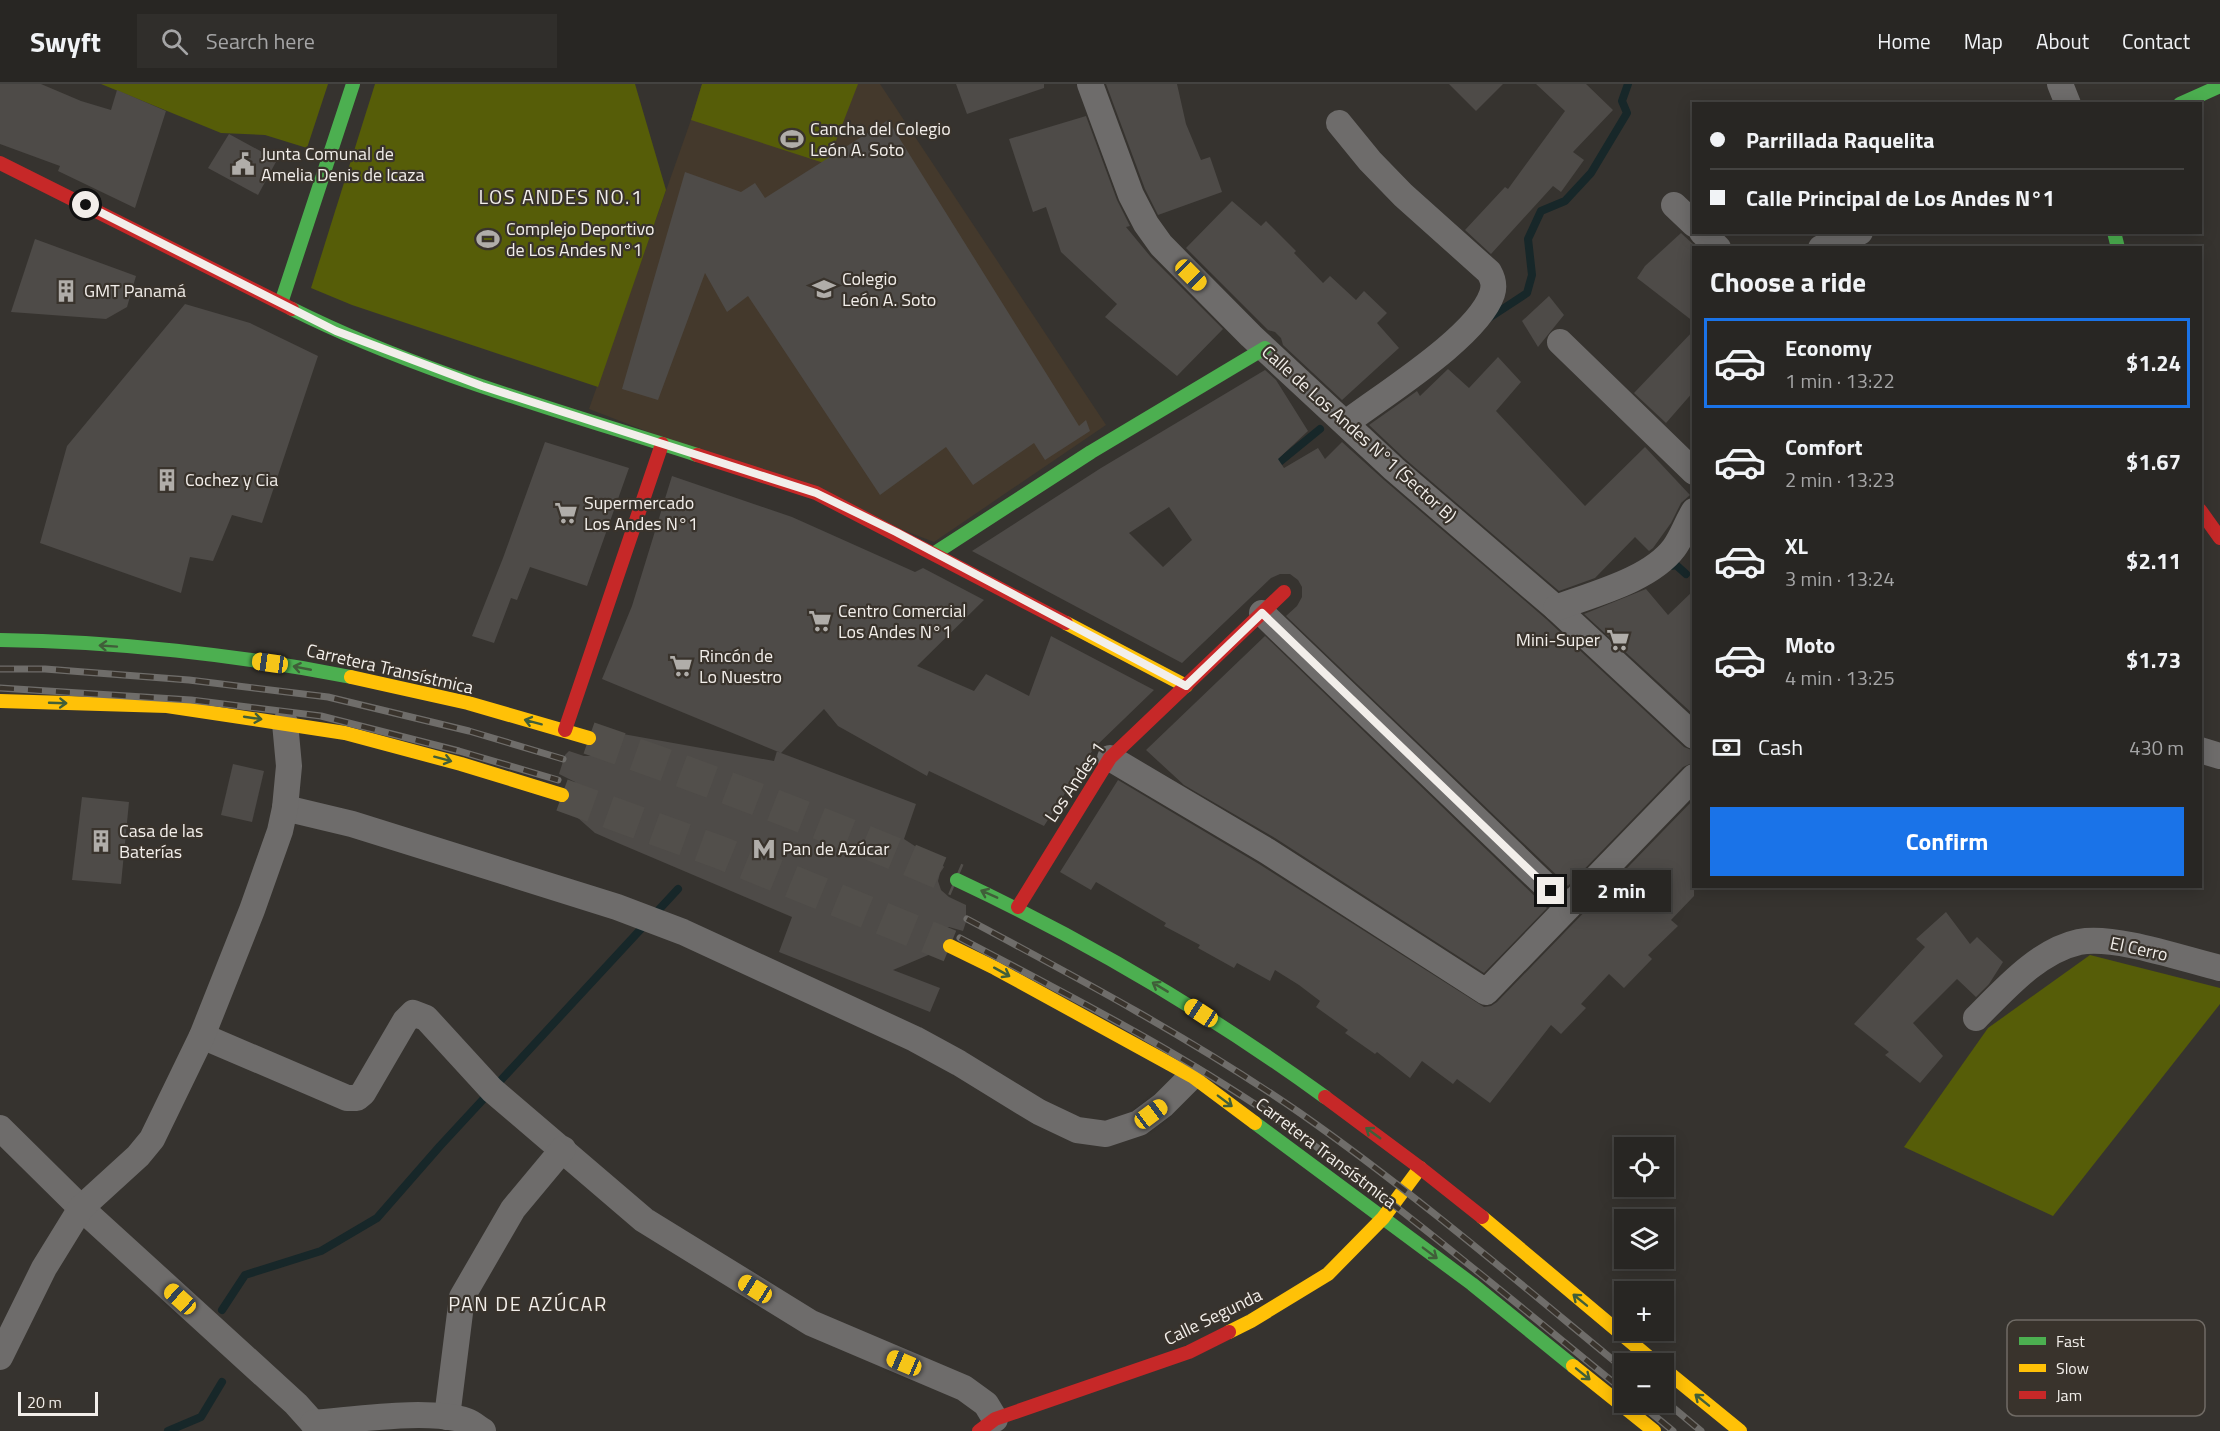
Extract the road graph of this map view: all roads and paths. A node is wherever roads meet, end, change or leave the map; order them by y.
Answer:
1 (353, 84) edge
2 (1090, 84) edge
3 (2060, 84) edge
4 (2220, 86) edge
5 (2067, 102) edge
6 (2184, 102) edge
7 (1339, 123) dead end
8 (0, 163) edge
9 (1674, 205) dead end
10 (1692, 222) edge
11 (1704, 234) edge
12 (1855, 234) edge
13 (1716, 246) edge
14 (1826, 246) edge
15 (281, 303) junction
16 (1560, 342) dead end
17 (1265, 348) junction
18 (1346, 423) junction
19 (662, 444) junction
20 (1692, 470) edge
21 (2202, 513) edge
22 (1692, 520) edge
23 (2220, 538) edge
24 (935, 553) junction
25 (1684, 554) edge
26 (1284, 592) dead end
27 (1556, 608) junction
28 (1262, 613) junction
29 (0, 640) edge
30 (1186, 686) junction
31 (0, 701) edge
32 (285, 723) junction
33 (565, 730) junction
34 (1692, 734) edge
35 (589, 738) tunnel mouth
36 (2202, 751) edge
37 (2220, 756) edge
38 (1110, 758) junction
39 (1692, 779) edge
40 (562, 795) tunnel mouth
41 (285, 808) junction
42 (957, 880) tunnel mouth
43 (1568, 907) junction
44 (1018, 908) junction
45 (950, 946) tunnel mouth
46 (2220, 968) edge
47 (1976, 1018) dead end
48 (202, 1036) junction
49 (1192, 1076) junction
50 (0, 1128) edge
51 (563, 1149) junction
52 (1420, 1168) junction
53 (81, 1208) junction
54 (1383, 1218) junction
55 (1644, 1353) edge
56 (0, 1358) edge
57 (1674, 1377) edge
58 (447, 1417) junction
59 (987, 1425) edge
60 (312, 1427) edge
61 (483, 1431) edge
62 (1654, 1431) edge
63 (1740, 1431) edge

1 - 15 street
2 - 17 street, Calle de Los Andes N°1 (Sector B)
3 - 5 street
4 - 6 street
7 - 18 street
8 - 15 street
9 - 10 street
11 - 13 street
12 - 14 street
15 - 19 street
16 - 20 street
17 - 18 street, Calle de Los Andes N°1 (Sector B)
17 - 24 street
18 - 27 street, Calle de Los Andes N°1 (Sector B)
19 - 24 street
19 - 33 street
21 - 23 street
22 - 25 street
24 - 30 street
25 - 27 street
26 - 28 street, Los Andes 1
27 - 34 street, Calle de Los Andes N°1 (Sector B)
28 - 30 street, Los Andes 1
28 - 43 street
33 -> 29 street, Carretera Transístmica
30 - 38 street, Los Andes 1
31 -> 32 street
32 -> 40 street
32 - 41 street
33 - 35 street, Carretera Transístmica
36 - 37 street
38 - 43 street
38 - 44 street, Los Andes 1
39 - 43 street
41 - 48 street
41 - 49 street
44 -> 42 street
52 -> 44 street
45 -> 49 street, Carretera Transístmica
46 - 47 street, El Cerro
48 - 51 street
48 - 53 street
49 -> 54 street, Carretera Transístmica
50 - 53 street
51 - 58 street
51 - 59 street
52 - 54 street, Calle Segunda
55 -> 52 street
53 - 56 street
53 - 60 street
54 - 59 street, Calle Segunda
54 -> 62 street, Carretera Transístmica
63 -> 57 street
58 - 60 street
58 - 61 street

